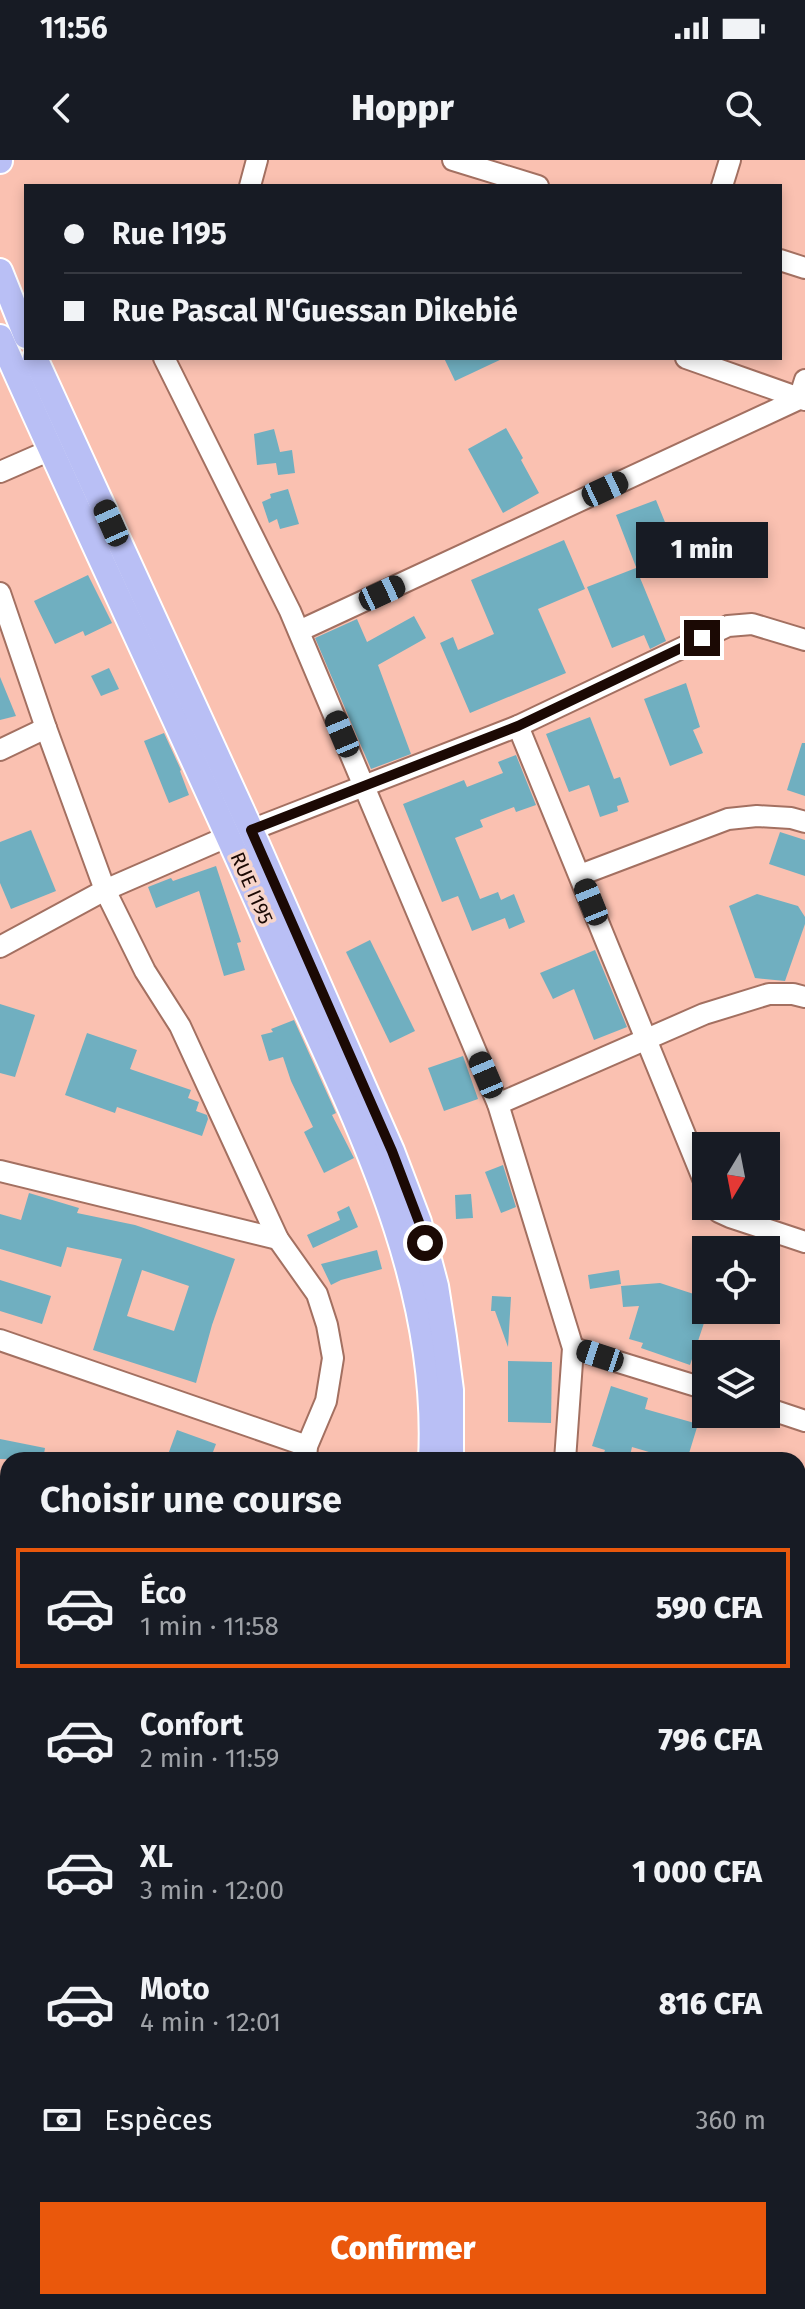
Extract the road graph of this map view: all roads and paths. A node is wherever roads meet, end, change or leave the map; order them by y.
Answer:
1 (257, 160) edge
2 (453, 160) edge
3 (730, 160) edge
4 (251, 184) edge
5 (531, 184) edge
6 (723, 184) edge
7 (782, 261) edge
8 (805, 268) edge
9 (0, 271) edge
10 (24, 331) edge
11 (0, 337) edge
12 (36, 360) edge
13 (165, 360) edge
14 (693, 360) edge
15 (803, 393) edge
16 (62, 445) junction
17 (0, 472) edge
18 (0, 593) edge
19 (299, 631) junction
20 (805, 640) edge
21 (518, 726) junction
22 (46, 728) junction
23 (0, 750) edge
24 (364, 786) junction
25 (805, 822) edge
26 (240, 833) junction
27 (580, 875) junction
28 (105, 890) junction
29 (0, 947) edge
30 (805, 997) edge
31 (647, 1040) junction
32 (498, 1104) junction
33 (692, 1151) edge
34 (0, 1171) edge
35 (739, 1220) edge
36 (278, 1239) junction
37 (805, 1242) edge
38 (0, 1340) edge
39 (573, 1348) junction
40 (692, 1385) edge
41 (780, 1413) edge
42 (805, 1421) edge
43 (303, 1452) edge
44 (306, 1452) edge
45 (431, 1452) edge
46 (451, 1452) edge
47 (566, 1452) edge

1 - 4 street
2 - 5 street
3 - 6 street
7 - 8 street
9 - 10 main road
11 - 16 main road, RUE I195
12 - 16 main road, RUE I195
13 - 19 street
14 - 15 street
15 - 19 street
16 - 17 street
16 - 26 main road, RUE I195
18 - 22 street
19 - 24 street
20 - 21 street
21 - 24 street
21 - 27 street
22 - 23 street
22 - 28 street
24 - 26 street
24 - 32 street
25 - 27 street
26 - 28 street
26 - 45 main road, RUE I195
26 - 46 main road, RUE I195
27 - 31 street
28 - 29 street
28 - 36 street
30 - 31 street
31 - 32 street
31 - 33 street
32 - 39 street
34 - 36 street
35 - 37 street
36 - 44 street
38 - 43 street
39 - 40 street
39 - 47 street
41 - 42 street

